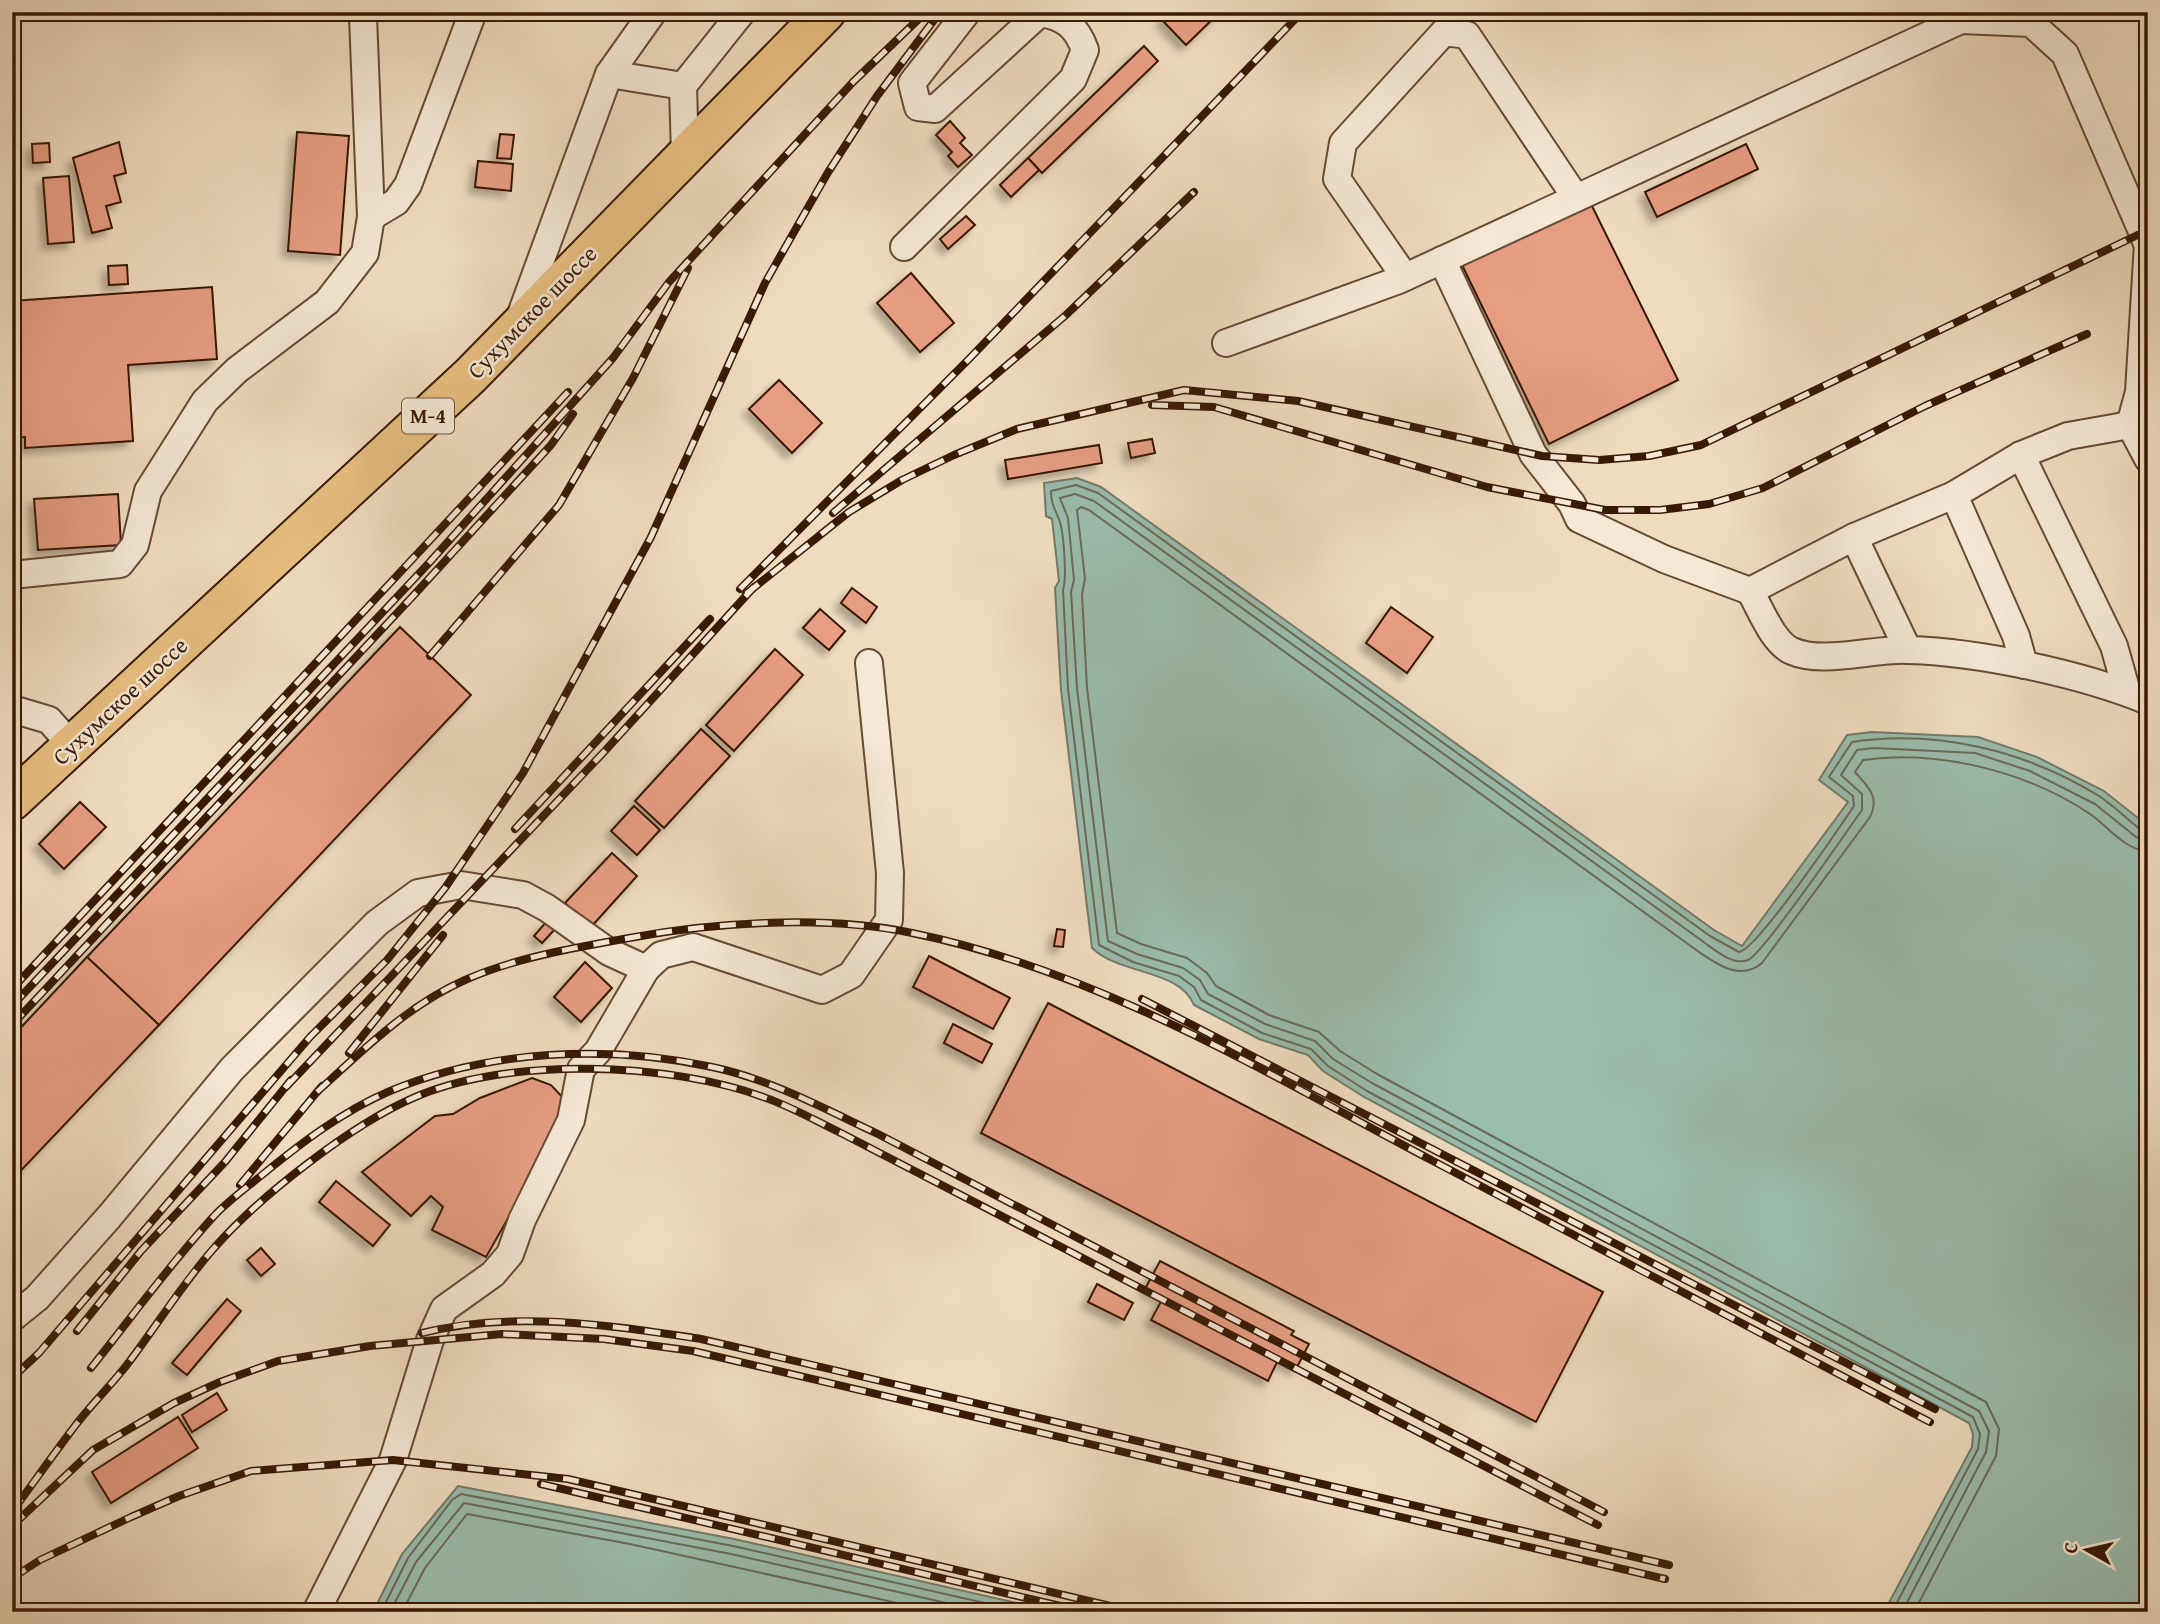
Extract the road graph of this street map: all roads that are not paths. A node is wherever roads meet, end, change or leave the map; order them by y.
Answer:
1 (473, 12) edge
2 (653, 12) edge
3 (742, 12) edge
4 (826, 12) edge
5 (967, 12) edge
6 (1959, 16) edge
7 (363, 17) dead end
8 (609, 74) junction
9 (683, 86) junction
10 (685, 156) junction
11 (1576, 198) junction
12 (371, 217) junction
13 (2147, 243) edge
14 (904, 247) dead end
15 (1442, 260) junction
16 (1405, 276) junction
17 (515, 330) junction
18 (1226, 342) dead end
19 (2143, 392) edge
20 (2130, 425) junction
21 (2021, 455) junction
22 (2148, 459) edge
23 (1954, 495) junction
24 (1854, 537) junction
25 (12, 575) edge
26 (1750, 591) junction
27 (1908, 650) junction
28 (869, 663) dead end
29 (2024, 665) junction
30 (2137, 696) edge
31 (12, 709) edge
32 (72, 746) junction
33 (12, 801) edge
34 (646, 968) junction
35 (12, 1318) edge
36 (316, 1612) edge

1 - 12 street
2 - 8 street
3 - 9 street
4 - 10 highway, Сухумское шоссе / М-4
5 - 14 street
6 - 11 street
6 - 13 street
7 - 12 street
8 - 9 street
8 - 17 street
9 - 10 street
10 - 17 highway, Сухумское шоссе / М-4
11 - 15 street
11 - 16 street
12 - 25 street
13 - 19 street
15 - 16 street
15 - 26 street
16 - 18 street
17 - 32 highway, Сухумское шоссе / М-4
19 - 20 street
20 - 21 street
20 - 22 street
21 - 23 street
21 - 30 street
23 - 24 street
23 - 29 street
24 - 26 street
24 - 27 street
26 - 27 street
27 - 29 street
28 - 34 street
29 - 30 street
31 - 32 street
32 - 33 highway, Сухумское шоссе / М-4
34 - 35 street
34 - 36 street

